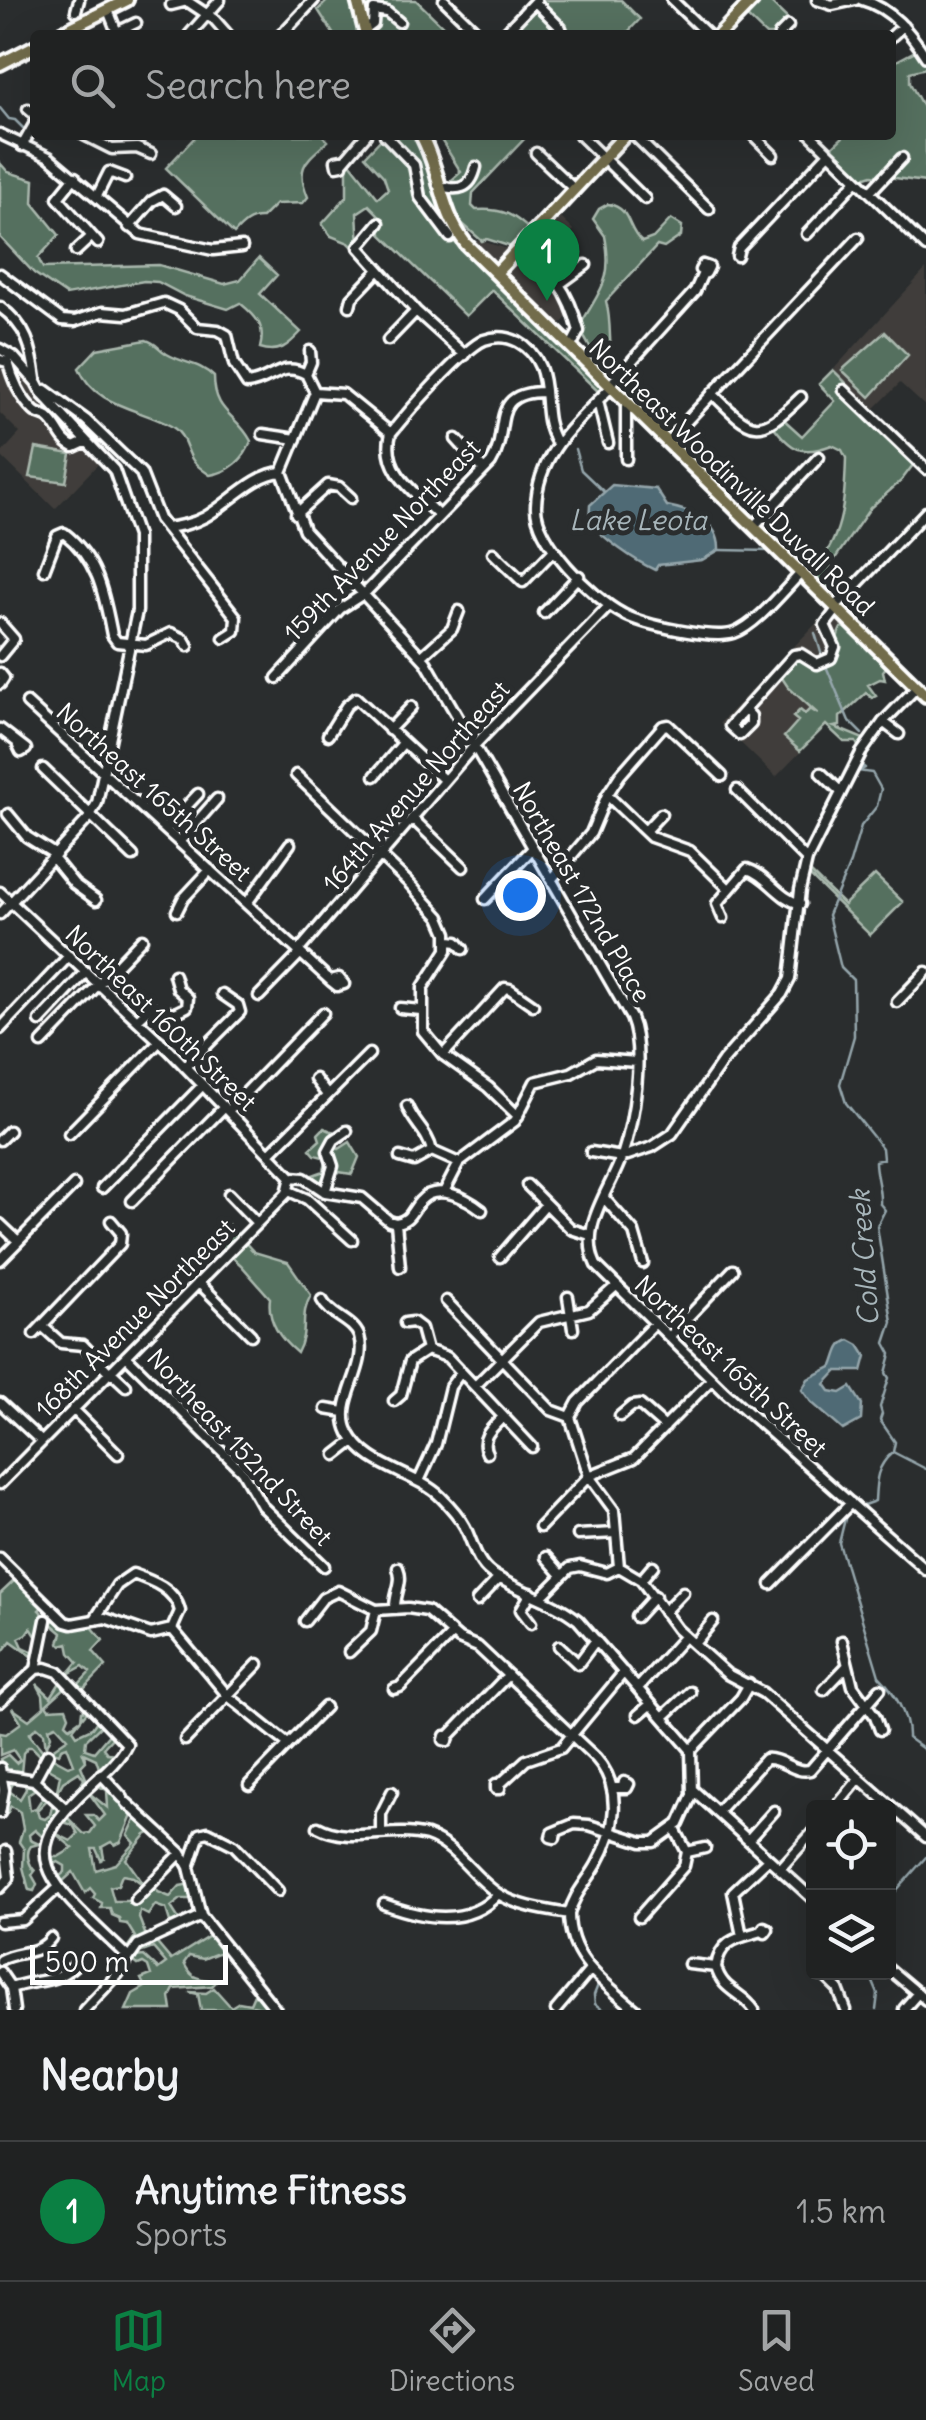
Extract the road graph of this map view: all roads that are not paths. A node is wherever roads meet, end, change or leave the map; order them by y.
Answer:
1 (78, 0) edge
2 (127, 0) edge
3 (220, 0) edge
4 (314, 0) edge
5 (356, 0) edge
6 (444, 0) edge
7 (672, 0) edge
8 (752, 0) edge
9 (817, 0) edge
10 (858, 0) edge
11 (536, 1) edge
12 (172, 6) dead end
13 (108, 10) junction
14 (76, 12) dead end
15 (208, 14) junction
16 (399, 22) dead end
17 (136, 23) dead end
18 (788, 26) dead end
19 (903, 26) junction
20 (67, 30) edge
21 (116, 30) edge
22 (124, 30) edge
23 (194, 30) edge
24 (223, 30) edge
25 (286, 30) edge
26 (365, 30) edge
27 (368, 30) edge
28 (475, 30) edge
29 (508, 30) edge
30 (562, 30) edge
31 (703, 30) edge
32 (724, 30) edge
33 (784, 30) edge
34 (896, 32) edge
35 (30, 49) edge
36 (926, 57) edge
37 (0, 64) edge
38 (30, 132) edge
39 (0, 134) edge
40 (94, 140) edge
41 (359, 140) edge
42 (391, 140) edge
43 (423, 140) edge
44 (585, 140) edge
45 (620, 140) edge
46 (639, 140) edge
47 (758, 140) edge
48 (816, 140) edge
49 (22, 146) junction
50 (829, 152) junction
51 (536, 153) dead end
52 (151, 154) dead end
53 (774, 155) dead end
54 (603, 158) junction
55 (902, 158) dead end
56 (342, 162) dead end
57 (476, 167) dead end
58 (75, 177) junction
59 (126, 178) dead end
60 (857, 180) junction
61 (438, 185) junction
62 (574, 189) junction
63 (870, 192) junction
64 (96, 196) junction
65 (645, 199) dead end
66 (176, 206) dead end
67 (709, 209) dead end
68 (443, 217) junction
69 (378, 223) dead end
70 (129, 226) junction
71 (807, 234) dead end
72 (450, 237) dead end
73 (858, 238) dead end
74 (242, 247) dead end
75 (926, 247) edge
76 (518, 248) junction
77 (76, 251) dead end
78 (737, 256) dead end
79 (586, 265) dead end
80 (378, 271) junction
81 (496, 273) junction
82 (703, 273) dead end
83 (0, 274) edge
84 (560, 284) junction
85 (350, 306) dead end
86 (0, 307) edge
87 (416, 311) junction
88 (388, 340) dead end
89 (570, 346) junction
90 (0, 349) edge
91 (310, 350) dead end
92 (464, 355) junction
93 (0, 360) edge
94 (306, 374) junction
95 (36, 382) junction
96 (611, 386) junction
97 (844, 390) dead end
98 (315, 392) junction
99 (544, 392) junction
100 (712, 393) junction
101 (801, 397) dead end
102 (598, 401) junction
103 (626, 401) junction
104 (391, 433) junction
105 (263, 434) dead end
106 (296, 439) junction
107 (456, 439) dead end
108 (668, 441) junction
109 (85, 442) junction
110 (556, 442) junction
111 (608, 444) dead end
112 (818, 458) dead end
113 (626, 459) dead end
114 (926, 468) edge
115 (484, 470) junction
116 (282, 472) junction
117 (351, 498) dead end
118 (926, 512) edge
119 (296, 514) junction
120 (440, 516) junction
121 (755, 525) junction
122 (166, 528) junction
123 (553, 551) junction
124 (493, 553) dead end
125 (44, 570) dead end
126 (802, 572) junction
127 (579, 576) junction
128 (365, 593) junction
129 (609, 606) junction
130 (837, 607) junction
131 (459, 610) dead end
132 (544, 613) dead end
133 (0, 623) edge
134 (224, 638) dead end
135 (130, 645) junction
136 (188, 646) dead end
137 (0, 656) edge
138 (422, 656) junction
139 (0, 673) edge
140 (277, 678) dead end
141 (0, 684) edge
142 (922, 692) edge
143 (27, 703) dead end
144 (411, 707) dead end
145 (745, 710) dead end
146 (884, 722) junction
147 (0, 728) edge
148 (389, 730) junction
149 (899, 734) dead end
150 (328, 735) dead end
151 (403, 743) junction
152 (18, 746) dead end
153 (474, 746) junction
154 (43, 769) dead end
155 (822, 773) dead end
156 (296, 774) dead end
157 (105, 776) junction
158 (375, 776) dead end
159 (722, 776) dead end
160 (444, 780) junction
161 (736, 790) dead end
162 (841, 792) junction
163 (198, 794) dead end
164 (607, 795) junction
165 (217, 799) dead end
166 (92, 813) junction
167 (8, 814) dead end
168 (661, 814) dead end
169 (412, 818) junction
170 (166, 828) junction
171 (644, 831) junction
172 (180, 842) junction
173 (290, 844) dead end
174 (534, 848) junction
175 (54, 856) junction
176 (133, 856) dead end
177 (381, 856) junction
178 (808, 860) junction
179 (463, 868) dead end
180 (210, 870) junction
181 (552, 878) junction
182 (728, 888) junction
183 (0, 892) edge
184 (485, 899) dead end
185 (96, 900) dead end
186 (11, 902) junction
187 (247, 903) junction
188 (800, 904) junction
189 (178, 911) dead end
190 (0, 914) edge
191 (723, 918) dead end
192 (142, 939) dead end
193 (448, 941) junction
194 (463, 949) dead end
195 (300, 950) junction
196 (68, 956) junction
197 (86, 972) junction
198 (926, 972) edge
199 (174, 976) dead end
200 (331, 980) dead end
201 (99, 985) junction
202 (222, 994) dead end
203 (259, 996) dead end
204 (896, 1002) dead end
205 (533, 1005) dead end
206 (400, 1008) dead end
207 (421, 1010) junction
208 (323, 1013) dead end
209 (136, 1020) junction
210 (40, 1022) dead end
211 (0, 1030) edge
212 (160, 1041) junction
213 (42, 1043) dead end
214 (369, 1054) dead end
215 (442, 1056) junction
216 (637, 1062) junction
217 (186, 1067) junction
218 (316, 1079) dead end
219 (203, 1085) junction
220 (326, 1095) junction
221 (408, 1106) dead end
222 (226, 1108) junction
223 (518, 1116) junction
224 (347, 1130) dead end
225 (9, 1131) dead end
226 (69, 1134) dead end
227 (0, 1140) edge
228 (432, 1151) junction
229 (591, 1152) dead end
230 (270, 1153) junction
231 (622, 1156) junction
232 (400, 1157) dead end
233 (460, 1163) junction
234 (291, 1177) junction
235 (74, 1185) dead end
236 (527, 1185) dead end
237 (102, 1188) dead end
238 (289, 1191) junction
239 (325, 1192) junction
240 (444, 1192) junction
241 (229, 1194) dead end
242 (604, 1198) junction
243 (132, 1201) dead end
244 (546, 1204) junction
245 (482, 1210) dead end
246 (111, 1221) dead end
247 (257, 1223) junction
248 (396, 1223) junction
249 (0, 1224) edge
250 (590, 1235) junction
251 (352, 1240) dead end
252 (18, 1242) junction
253 (500, 1257) dead end
254 (0, 1260) edge
255 (644, 1263) dead end
256 (400, 1267) dead end
257 (734, 1270) dead end
258 (198, 1282) junction
259 (616, 1286) junction
260 (568, 1297) dead end
261 (322, 1300) dead end
262 (446, 1300) dead end
263 (572, 1314) junction
264 (404, 1323) dead end
265 (654, 1323) junction
266 (42, 1326) junction
267 (572, 1328) dead end
268 (34, 1334) dead end
269 (251, 1335) dead end
270 (669, 1337) junction
271 (427, 1350) junction
272 (126, 1356) junction
273 (502, 1360) junction
274 (110, 1371) junction
275 (461, 1372) junction
276 (712, 1379) junction
277 (126, 1386) dead end
278 (475, 1386) junction
279 (394, 1400) dead end
280 (0, 1402) edge
281 (73, 1409) junction
282 (326, 1409) dead end
283 (344, 1412) junction
284 (503, 1416) junction
285 (620, 1416) dead end
286 (570, 1417) junction
287 (665, 1427) junction
288 (42, 1441) junction
289 (354, 1441) junction
290 (532, 1447) dead end
291 (118, 1454) dead end
292 (488, 1454) dead end
293 (336, 1455) dead end
294 (589, 1476) junction
295 (419, 1481) junction
296 (0, 1484) edge
297 (855, 1506) junction
298 (540, 1527) dead end
299 (616, 1533) junction
300 (578, 1535) dead end
301 (546, 1556) dead end
302 (0, 1558) edge
303 (324, 1566) dead end
304 (619, 1566) junction
305 (653, 1566) dead end
306 (398, 1568) dead end
307 (926, 1570) edge
308 (562, 1574) junction
309 (499, 1578) junction
310 (641, 1580) junction
311 (772, 1584) dead end
312 (683, 1592) dead end
313 (536, 1595) junction
314 (654, 1596) junction
315 (477, 1601) dead end
316 (395, 1609) junction
317 (376, 1610) junction
318 (664, 1612) junction
319 (636, 1617) dead end
320 (95, 1619) junction
321 (46, 1620) dead end
322 (306, 1621) dead end
323 (713, 1621) dead end
324 (530, 1623) dead end
325 (172, 1629) junction
326 (452, 1634) junction
327 (685, 1636) junction
328 (596, 1640) junction
329 (842, 1641) dead end
330 (694, 1644) junction
331 (559, 1646) dead end
332 (349, 1652) dead end
333 (258, 1664) dead end
334 (847, 1666) junction
335 (36, 1669) junction
336 (624, 1672) junction
337 (508, 1675) junction
338 (749, 1684) junction
339 (638, 1688) junction
340 (394, 1689) dead end
341 (880, 1689) dead end
342 (824, 1690) dead end
343 (690, 1692) dead end
344 (228, 1696) junction
345 (0, 1702) edge
346 (651, 1704) junction
347 (866, 1705) junction
348 (325, 1707) dead end
349 (638, 1715) dead end
350 (663, 1718) junction
351 (880, 1730) dead end
352 (676, 1732) junction
353 (449, 1736) dead end
354 (572, 1736) junction
355 (185, 1740) dead end
356 (668, 1741) dead end
357 (288, 1744) junction
358 (694, 1750) junction
359 (827, 1751) junction
360 (48, 1754) dead end
361 (1, 1771) edge
362 (100, 1774) junction
363 (860, 1779) junction
364 (34, 1780) junction
365 (500, 1784) dead end
366 (249, 1786) dead end
367 (692, 1790) junction
368 (392, 1792) dead end
369 (842, 1800) edge
370 (66, 1809) junction
371 (717, 1812) junction
372 (774, 1812) dead end
373 (0, 1813) edge
374 (318, 1827) dead end
375 (675, 1828) junction
376 (380, 1832) junction
377 (611, 1832) junction
378 (556, 1834) dead end
379 (926, 1837) edge
380 (748, 1840) junction
381 (806, 1841) edge
382 (706, 1848) dead end
383 (6, 1850) dead end
384 (687, 1852) junction
385 (180, 1853) junction
386 (768, 1859) junction
387 (189, 1867) junction
388 (780, 1869) junction
389 (0, 1888) edge
390 (58, 1888) junction
391 (278, 1891) dead end
392 (806, 1893) edge
393 (498, 1894) junction
394 (135, 1900) dead end
395 (384, 1904) dead end
396 (569, 1914) junction
397 (201, 1916) junction
398 (640, 1917) dead end
399 (0, 1922) edge
400 (762, 1931) dead end
401 (742, 1936) junction
402 (51, 1938) dead end
403 (129, 1958) junction
404 (0, 1960) edge
405 (76, 1964) dead end
406 (689, 1964) dead end
407 (716, 1967) junction
408 (590, 1970) junction
409 (0, 1972) edge
410 (896, 1975) edge
411 (829, 1980) edge
412 (11, 1988) junction
413 (918, 1994) junction
414 (926, 2000) edge
415 (14, 2010) edge
416 (84, 2010) edge
417 (276, 2010) edge
418 (556, 2010) edge
419 (636, 2010) edge
420 (754, 2010) edge
421 (846, 2010) edge
422 (903, 2010) edge

1 - 14 street
2 - 13 main road
3 - 15 street
4 - 25 street
5 - 26 main road
6 - 28 street
7 - 31 street
8 - 32 main road
9 - 10 street
10 - 19 street
11 - 29 street
11 - 30 street
12 - 15 street
13 - 20 main road
13 - 21 street
15 - 23 street
15 - 24 street
16 - 27 street
17 - 22 street
18 - 33 street
19 - 34 street
19 - 36 street
35 - 37 main road
38 - 49 street
39 - 49 street
40 - 52 street
41 - 56 street
42 - 68 street
43 - 61 main road, Northeast Woodinville Duvall Road
44 - 54 street
45 - 54 main road
46 - 67 street
47 - 53 street
48 - 50 street
49 - 58 street
50 - 60 street
50 - 78 street
51 - 62 street
54 - 62 main road
54 - 65 street
55 - 63 street
57 - 61 street
58 - 64 street
58 - 77 street
59 - 64 street
60 - 63 street
60 - 71 street
61 - 68 main road, Northeast Woodinville Duvall Road
62 - 76 main road
63 - 75 street
64 - 70 street
66 - 70 street
68 - 72 street
68 - 81 main road, Northeast Woodinville Duvall Road
69 - 80 street
70 - 74 street
73 - 100 street
76 - 81 main road
76 - 84 street
79 - 84 street
80 - 85 street
80 - 87 street
81 - 89 main road, Northeast Woodinville Duvall Road
82 - 96 street
83 - 94 street
84 - 89 street
86 - 95 street
87 - 88 street
87 - 92 street
89 - 96 main road, Northeast Woodinville Duvall Road
90 - 95 street
91 - 94 street
92 - 99 street
92 - 104 street
93 - 109 street
94 - 98 street
95 - 109 street
95 - 122 street
96 - 102 street
96 - 103 main road, Northeast Woodinville Duvall Road
97 - 114 street
98 - 104 street
98 - 106 street
99 - 110 street
99 - 115 street, 159th Avenue Northeast
100 - 101 street
100 - 108 street
102 - 110 street
102 - 111 street
103 - 108 main road, Northeast Woodinville Duvall Road
103 - 113 street
104 - 120 street
105 - 106 street
106 - 116 street
107 - 115 street
108 - 121 main road, Northeast Woodinville Duvall Road
109 - 135 street
110 - 123 street
112 - 121 street
115 - 120 street, 159th Avenue Northeast
116 - 119 street, Northeast 172nd Place
116 - 122 street
117 - 119 street
118 - 130 street
119 - 128 street, Northeast 172nd Place
120 - 128 street, 159th Avenue Northeast
121 - 126 main road, Northeast Woodinville Duvall Road
122 - 134 street
123 - 124 street
123 - 127 street
125 - 135 street
126 - 129 street
126 - 130 main road, Northeast Woodinville Duvall Road
127 - 129 street
127 - 132 street
128 - 138 street, Northeast 172nd Place
128 - 140 street, 159th Avenue Northeast
129 - 153 street, 164th Avenue Northeast
130 - 142 main road, Northeast Woodinville Duvall Road
130 - 145 street
131 - 138 street
133 - 137 street
135 - 136 street
135 - 157 street
138 - 153 street, Northeast 172nd Place
139 - 141 street
142 - 146 street
143 - 157 street, Northeast 165th Street
144 - 148 street
146 - 149 street
146 - 162 street
147 - 152 street
148 - 150 street
148 - 151 street
151 - 158 street
151 - 160 street
153 - 160 street, 164th Avenue Northeast
153 - 174 street, Northeast 172nd Place
154 - 166 street
155 - 162 street
156 - 177 street
157 - 166 street
157 - 170 street, Northeast 165th Street
159 - 164 street
160 - 169 street, 164th Avenue Northeast
161 - 178 street
162 - 178 street
163 - 170 street
164 - 171 street
164 - 181 street
165 - 172 street
166 - 175 street
166 - 176 street
167 - 175 street
168 - 171 street
169 - 177 street, 164th Avenue Northeast
169 - 179 street
170 - 172 street, Northeast 165th Street
171 - 182 street
172 - 180 street, Northeast 165th Street
173 - 187 street
174 - 181 street, Northeast 172nd Place
174 - 184 street
175 - 185 street
175 - 186 street
177 - 193 street
177 - 195 street, 164th Avenue Northeast
178 - 188 street
180 - 187 street, Northeast 165th Street
180 - 189 street
181 - 216 street, Northeast 172nd Place
182 - 188 street
182 - 191 street
183 - 186 street, Northeast 160th Street
186 - 190 street
186 - 196 street, Northeast 160th Street
187 - 195 street, Northeast 165th Street
188 - 231 street
192 - 201 street
193 - 194 street
193 - 207 street
195 - 200 street, Northeast 165th Street
195 - 203 street, 164th Avenue Northeast
196 - 197 street, Northeast 160th Street
196 - 211 street
197 - 201 street, Northeast 160th Street
197 - 210 street
198 - 204 street
199 - 209 street
201 - 209 street, Northeast 160th Street
201 - 213 street
202 - 217 street
205 - 215 street
206 - 207 street
207 - 215 street
208 - 222 street
209 - 212 street, Northeast 160th Street
212 - 217 street, Northeast 160th Street
212 - 226 street
214 - 220 street
215 - 223 street
216 - 223 street
216 - 231 street, Northeast 172nd Place
217 - 219 street, Northeast 160th Street
218 - 220 street
219 - 222 street, Northeast 160th Street
219 - 237 street
220 - 230 street
221 - 228 street
222 - 230 street, Northeast 160th Street
222 - 243 street
223 - 233 street
224 - 239 street
225 - 227 street
228 - 232 street
228 - 233 street
229 - 231 street
230 - 234 street, Northeast 160th Street
231 - 242 street, Northeast 172nd Place
233 - 240 street
234 - 238 street
234 - 239 street
235 - 252 street
236 - 244 street
238 - 247 street, 168th Avenue Northeast
238 - 251 street
239 - 248 street
240 - 245 street
240 - 248 street
241 - 247 street
242 - 250 street, Northeast 172nd Place
242 - 255 street
244 - 250 street
244 - 253 street
246 - 266 street
247 - 258 street, 168th Avenue Northeast
248 - 256 street
249 - 252 street
250 - 259 street, Northeast 165th Street
252 - 254 street
257 - 270 street
258 - 269 street
258 - 272 street, 168th Avenue Northeast
259 - 263 street
259 - 265 street, Northeast 165th Street
260 - 263 street
261 - 283 street
262 - 273 street
263 - 267 street
263 - 273 street
264 - 271 street
265 - 270 street, Northeast 165th Street
265 - 286 street
266 - 268 street
266 - 274 street
270 - 276 street, Northeast 165th Street
271 - 275 street
271 - 279 street
272 - 274 street, 168th Avenue Northeast
272 - 303 street, Northeast 152nd Street
273 - 278 street
273 - 286 street
274 - 277 street
274 - 281 street, 168th Avenue Northeast
275 - 278 street
275 - 295 street
276 - 287 street
276 - 297 street, Northeast 165th Street
278 - 284 street
280 - 288 street
281 - 288 street, 168th Avenue Northeast
281 - 291 street
282 - 283 street
283 - 289 street
284 - 290 street
284 - 292 street
285 - 287 street
286 - 294 street
287 - 294 street
288 - 296 street, 168th Avenue Northeast
289 - 293 street
289 - 295 street
294 - 298 street
294 - 299 street
295 - 309 street
297 - 307 street, Northeast 165th Street
297 - 311 street
299 - 300 street
299 - 304 street
301 - 308 street
302 - 320 street
304 - 308 street
304 - 310 street
305 - 310 street
306 - 316 street
308 - 313 street
309 - 313 street
309 - 315 street
310 - 314 street
312 - 318 street
313 - 324 street
313 - 328 street
314 - 318 street
314 - 319 street
316 - 317 street
316 - 326 street
317 - 322 street
317 - 332 street
318 - 327 street
320 - 325 street
320 - 325 street
321 - 335 street
323 - 330 street
325 - 344 street
326 - 337 street
326 - 340 street
327 - 330 street
327 - 339 street
328 - 331 street
328 - 336 street
329 - 334 street
330 - 338 street
333 - 344 street
334 - 342 street
334 - 347 street
335 - 345 street
335 - 362 street
336 - 339 street
336 - 354 street
337 - 353 street
337 - 354 street
338 - 358 street
338 - 359 street
339 - 346 street
341 - 347 street
343 - 350 street
344 - 355 street
344 - 357 street
346 - 349 street
346 - 350 street
347 - 351 street
347 - 359 street
348 - 357 street
350 - 352 street
352 - 356 street
352 - 358 street
354 - 365 street
354 - 377 street
357 - 366 street
358 - 367 street
359 - 363 street
359 - 371 street
360 - 364 street
361 - 364 street
361 - 373 street
362 - 370 street
362 - 385 street
363 - 369 street
363 - 379 street
364 - 370 street
367 - 371 street
367 - 375 street
368 - 376 street
370 - 390 street
371 - 380 street
372 - 380 street
374 - 376 street
375 - 377 street
375 - 384 street
376 - 393 street
377 - 378 street
377 - 396 street
380 - 386 street
381 - 388 street
382 - 384 street
383 - 389 street
384 - 398 street
385 - 387 street
385 - 394 street
386 - 388 street
386 - 401 street
387 - 391 street
387 - 397 street
388 - 392 street
390 - 399 street
390 - 403 street
393 - 395 street
393 - 396 street
396 - 408 street
397 - 403 street
397 - 417 street
400 - 401 street
401 - 407 street
402 - 404 street
403 - 416 street
405 - 412 street
406 - 407 street
407 - 420 street
408 - 418 street
408 - 419 street
409 - 412 street
410 - 413 street
411 - 421 street
412 - 415 street
413 - 414 street
413 - 422 street

